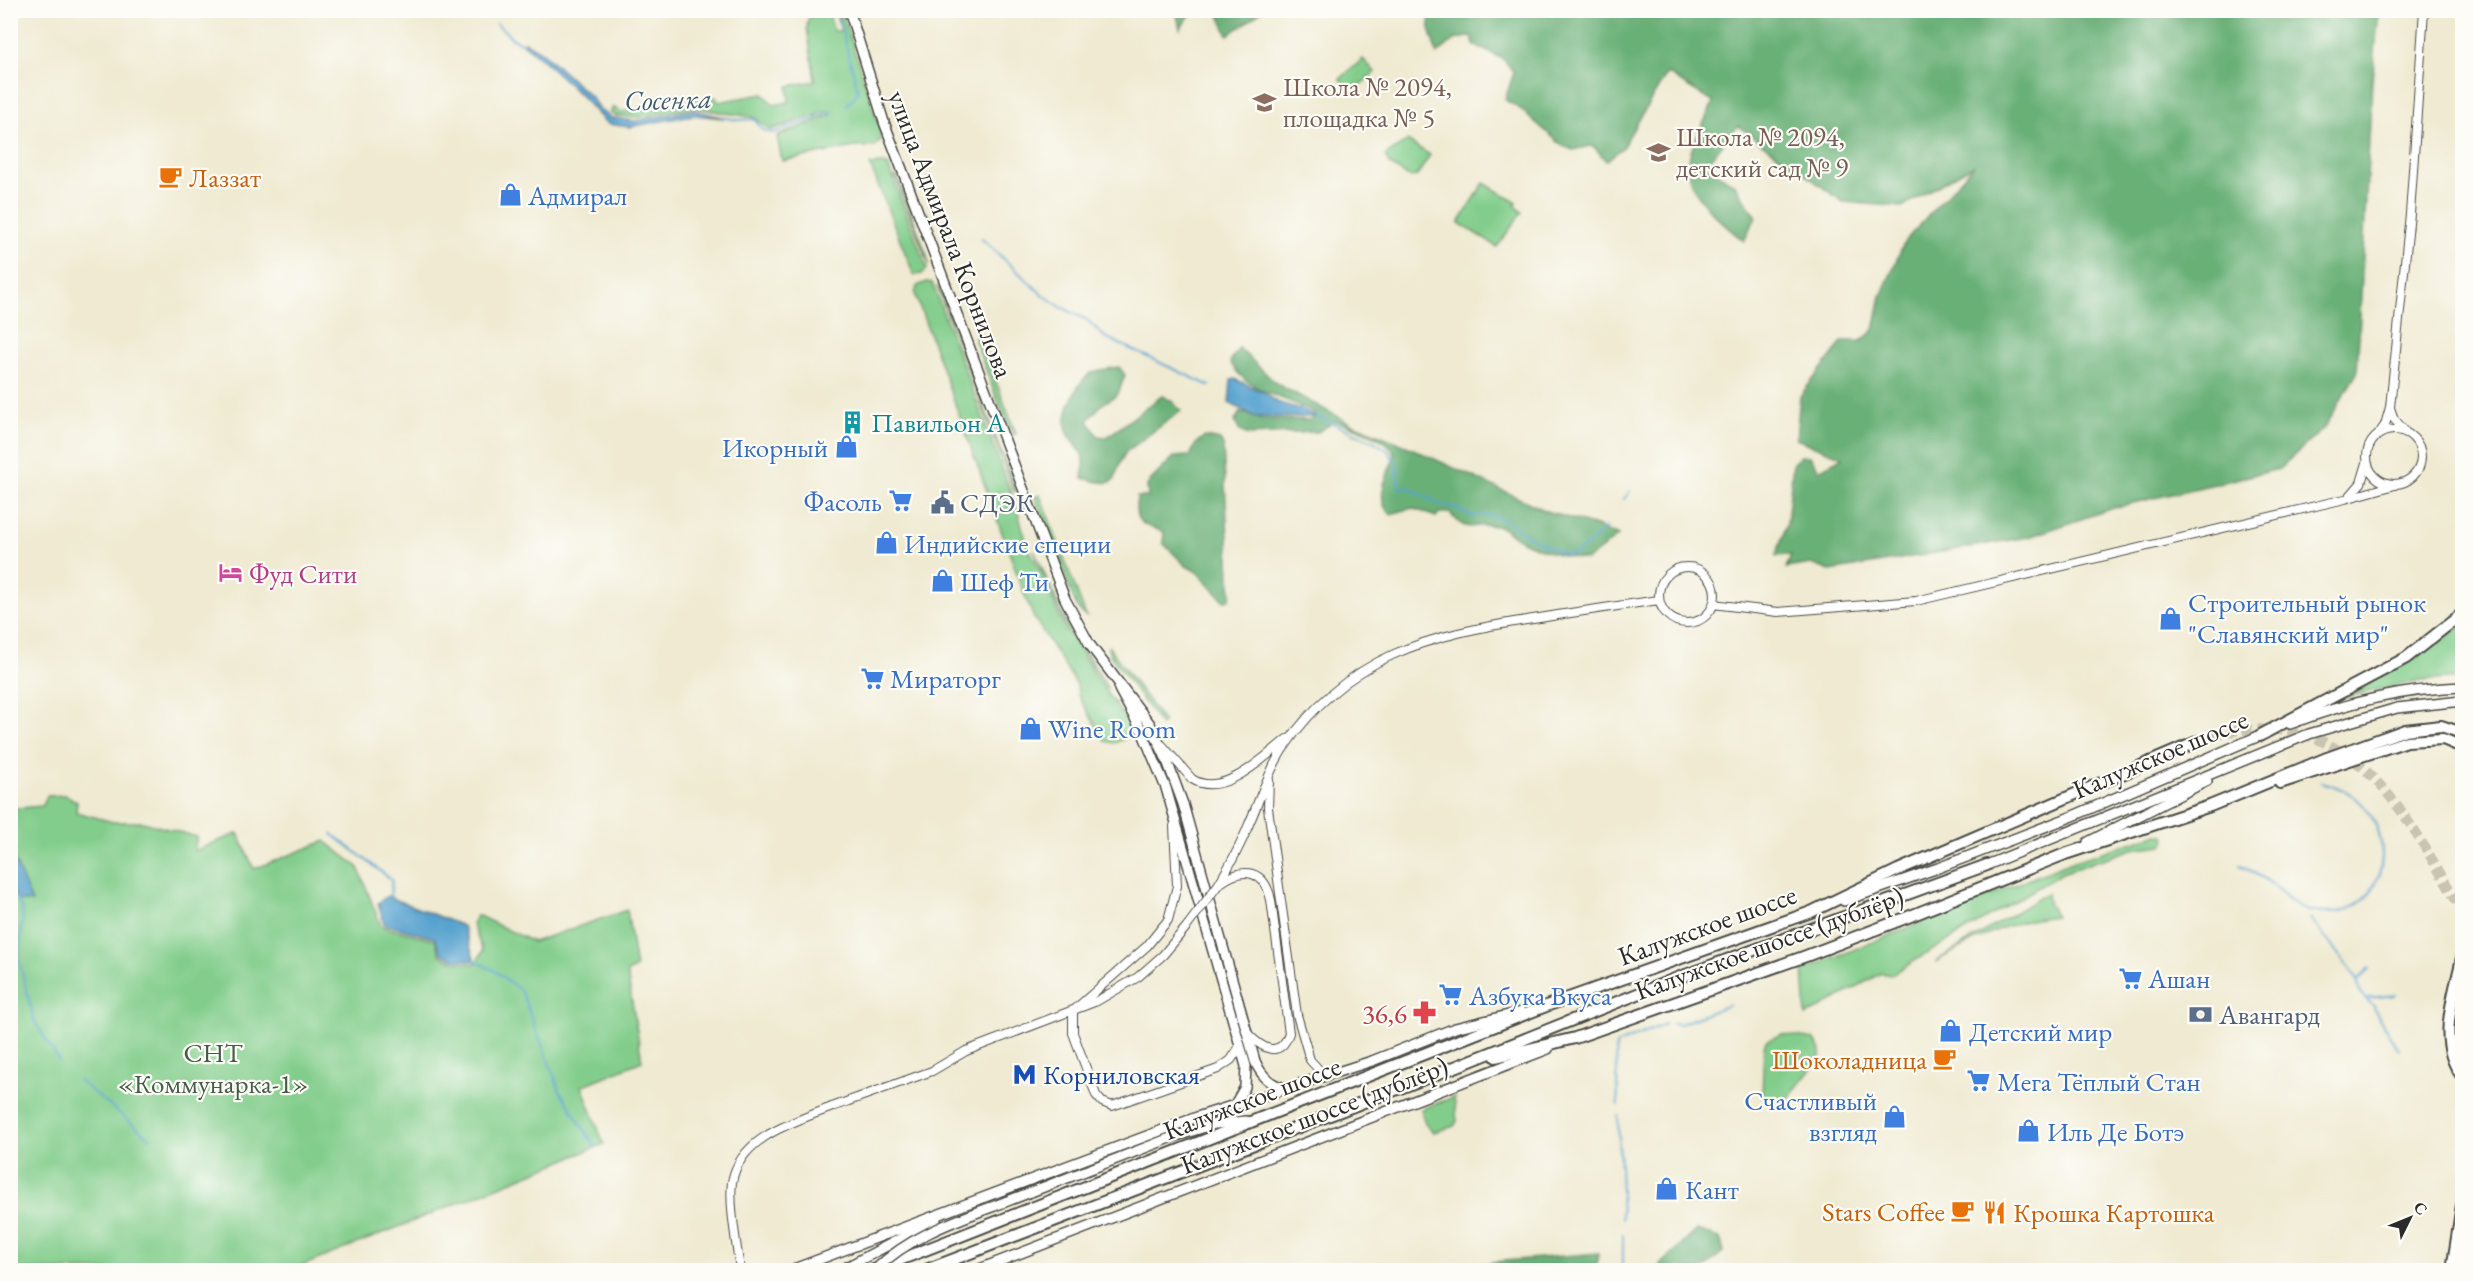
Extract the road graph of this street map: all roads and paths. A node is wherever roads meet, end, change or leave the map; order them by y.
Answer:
1 (849, 10) edge
2 (2424, 10) edge
3 (2390, 407) junction
4 (2409, 434) junction
5 (2379, 435) junction
6 (2367, 458) junction
7 (2395, 484) junction
8 (2345, 499) junction
9 (1659, 600) junction
10 (1713, 604) junction
11 (2463, 614) edge
12 (1105, 666) junction
13 (2463, 687) edge
14 (2463, 701) edge
15 (1298, 730) junction
16 (2463, 733) edge
17 (2259, 736) junction
18 (2199, 741) tunnel mouth
19 (1159, 742) junction
20 (2463, 747) edge
21 (2264, 752) junction
22 (1269, 775) junction
23 (2225, 801) junction
24 (1172, 810) junction
25 (2065, 854) junction
26 (1987, 865) joint
27 (1218, 885) junction
28 (1811, 912) junction
29 (2463, 958) edge
30 (1546, 1006) junction
31 (1073, 1011) junction
32 (1248, 1034) junction
33 (1575, 1038) junction
34 (1240, 1046) junction
35 (1461, 1065) junction
36 (1338, 1073) junction
37 (2463, 1076) edge
38 (1291, 1088) junction
39 (1234, 1106) junction
40 (1256, 1120) junction
41 (972, 1201) junction
42 (2463, 1205) edge
43 (2463, 1239) edge
44 (819, 1260) junction
45 (740, 1270) edge
46 (791, 1270) edge
47 (798, 1270) edge
48 (841, 1270) edge
49 (874, 1270) edge
50 (926, 1270) edge
51 (977, 1270) edge
52 (2453, 1270) edge

1 - 12 main road, улица Адмирала Корнилова
2 - 3 street
3 - 4 street
3 - 5 street
4 - 5 street
4 - 7 street
5 - 6 street
6 - 7 street
6 - 8 street
7 - 8 street
8 - 10 street
9 - 10 street
9 - 10 street
9 - 15 street
11 - 17 highway
12 - 19 main road, улица Адмирала Корнилова
12 - 24 main road
13 - 17 main road, Калужское шоссе
14 - 21 main road, Калужское шоссе
15 - 19 street
15 - 22 street
16 - 23 highway
17 - 28 main road, Калужское шоссе
18 - 28 highway
19 - 32 main road, улица Адмирала Корнилова
20 - 23 highway
21 - 25 main road, Калужское шоссе (дублёр)
21 - 26 main road, Калужское шоссе
22 - 27 street
22 - 36 street
23 - 25 highway
24 - 31 street
24 - 34 main road
25 - 33 highway, Калужское шоссе (дублёр)
26 - 35 highway, Калужское шоссе
27 - 31 street, bridge
27 - 32 street
28 - 30 highway, Калужское шоссе
29 - 37 highway
30 - 36 main road, Калужское шоссе (дублёр)
30 - 40 highway, Калужское шоссе
31 - 34 street
31 - 45 street, bridge
32 - 38 main road, улица Адмирала Корнилова
33 - 35 highway
33 - 51 main road, Калужское шоссе (дублёр)
34 - 39 main road
35 - 50 highway, Калужское шоссе
36 - 38 main road, Калужское шоссе (дублёр)
38 - 39 main road, Калужское шоссе (дублёр)
39 - 41 main road, Калужское шоссе (дублёр)
40 - 49 highway, Калужское шоссе
40 - 49 main road, bridge
41 - 44 main road, Калужское шоссе (дублёр)
41 - 48 main road
42 - 52 highway
43 - 52 main road
44 - 46 main road, Калужское шоссе (дублёр)
44 - 47 main road

